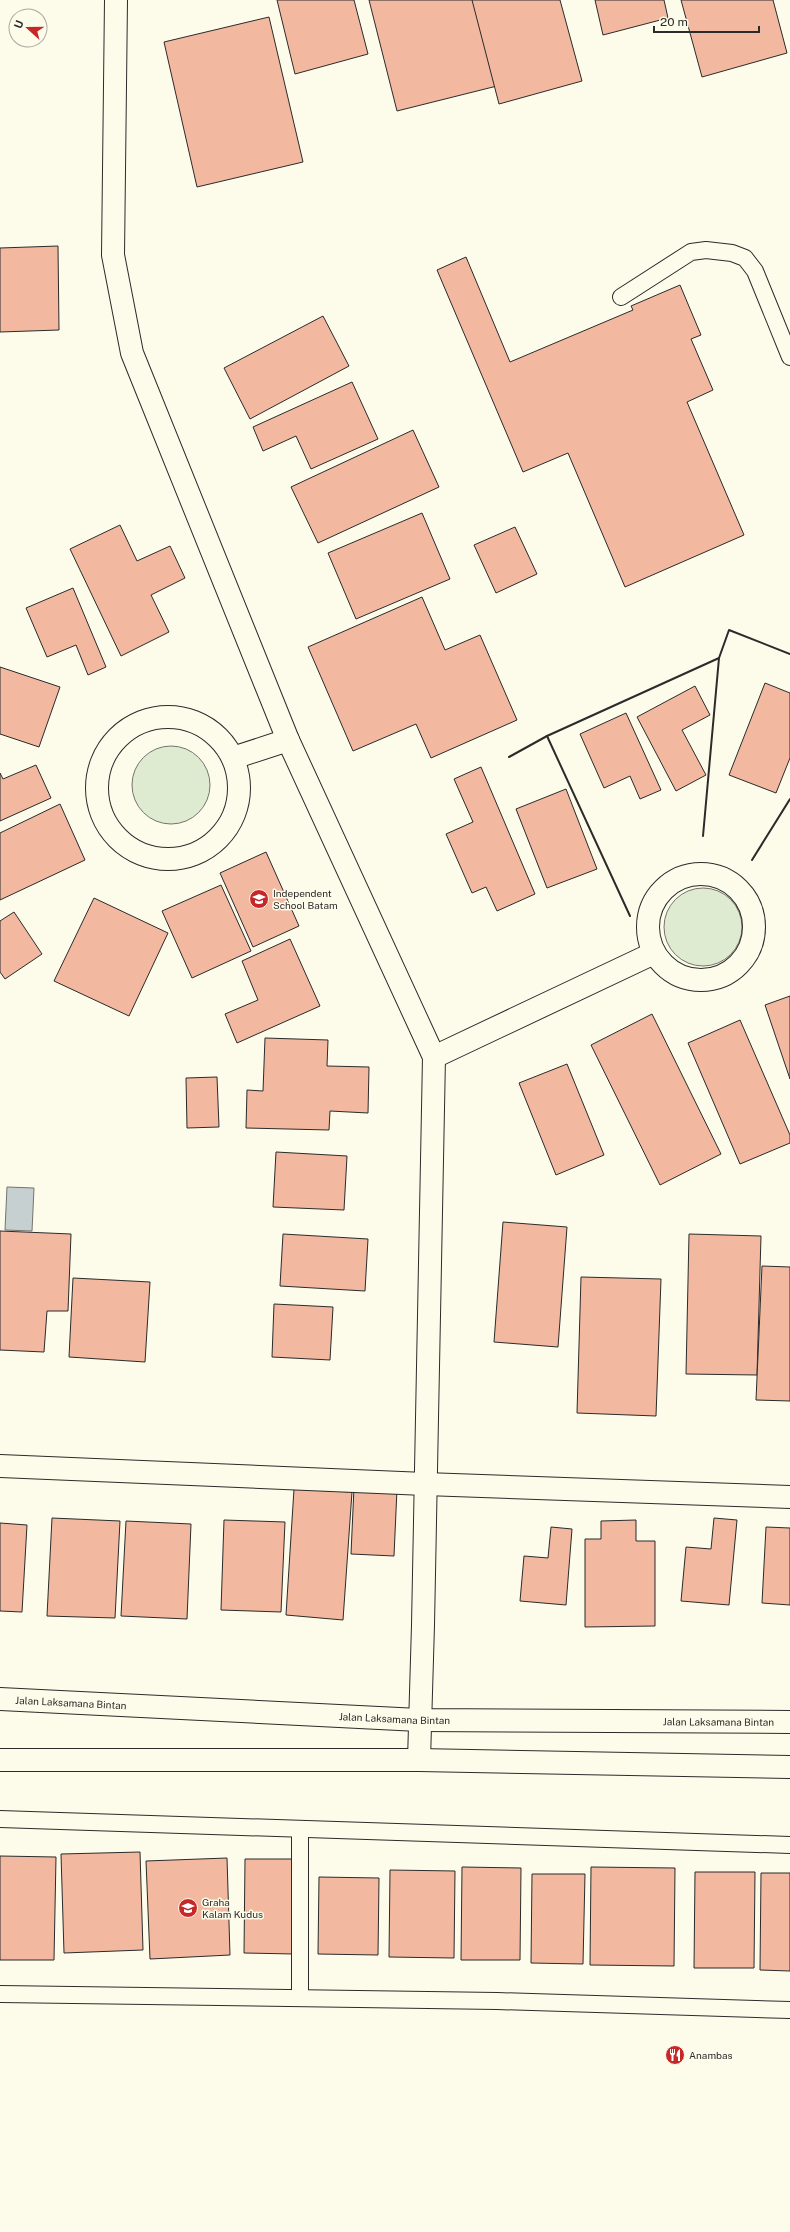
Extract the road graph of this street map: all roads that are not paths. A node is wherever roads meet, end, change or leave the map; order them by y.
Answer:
1 (116, 0) edge
2 (621, 297) dead end
3 (790, 356) edge
4 (288, 740) junction
5 (233, 758) junction
6 (654, 953) junction
7 (434, 1057) junction
8 (0, 1466) edge
9 (425, 1484) junction
10 (790, 1496) edge
11 (0, 1699) edge
12 (419, 1720) junction
13 (790, 1722) edge
14 (0, 1760) edge
15 (419, 1760) junction
16 (790, 1767) edge
17 (0, 1819) edge
18 (300, 1830) junction
19 (790, 1845) edge
20 (0, 1994) edge
21 (300, 1998) junction
22 (790, 2010) edge

1 - 4 street
2 - 3 lane
4 - 5 street
4 - 7 street
5 - 5 street
6 - 6 street
6 - 7 street
7 - 9 street
8 - 9 street
9 - 10 street
9 - 12 street
11 - 12 street, Jalan Laksamana Bintan
12 - 13 street, Jalan Laksamana Bintan
12 - 15 street
14 - 15 street
15 - 16 street
17 - 18 lane
18 - 19 lane
18 - 21 lane
20 - 21 lane
21 - 22 lane

